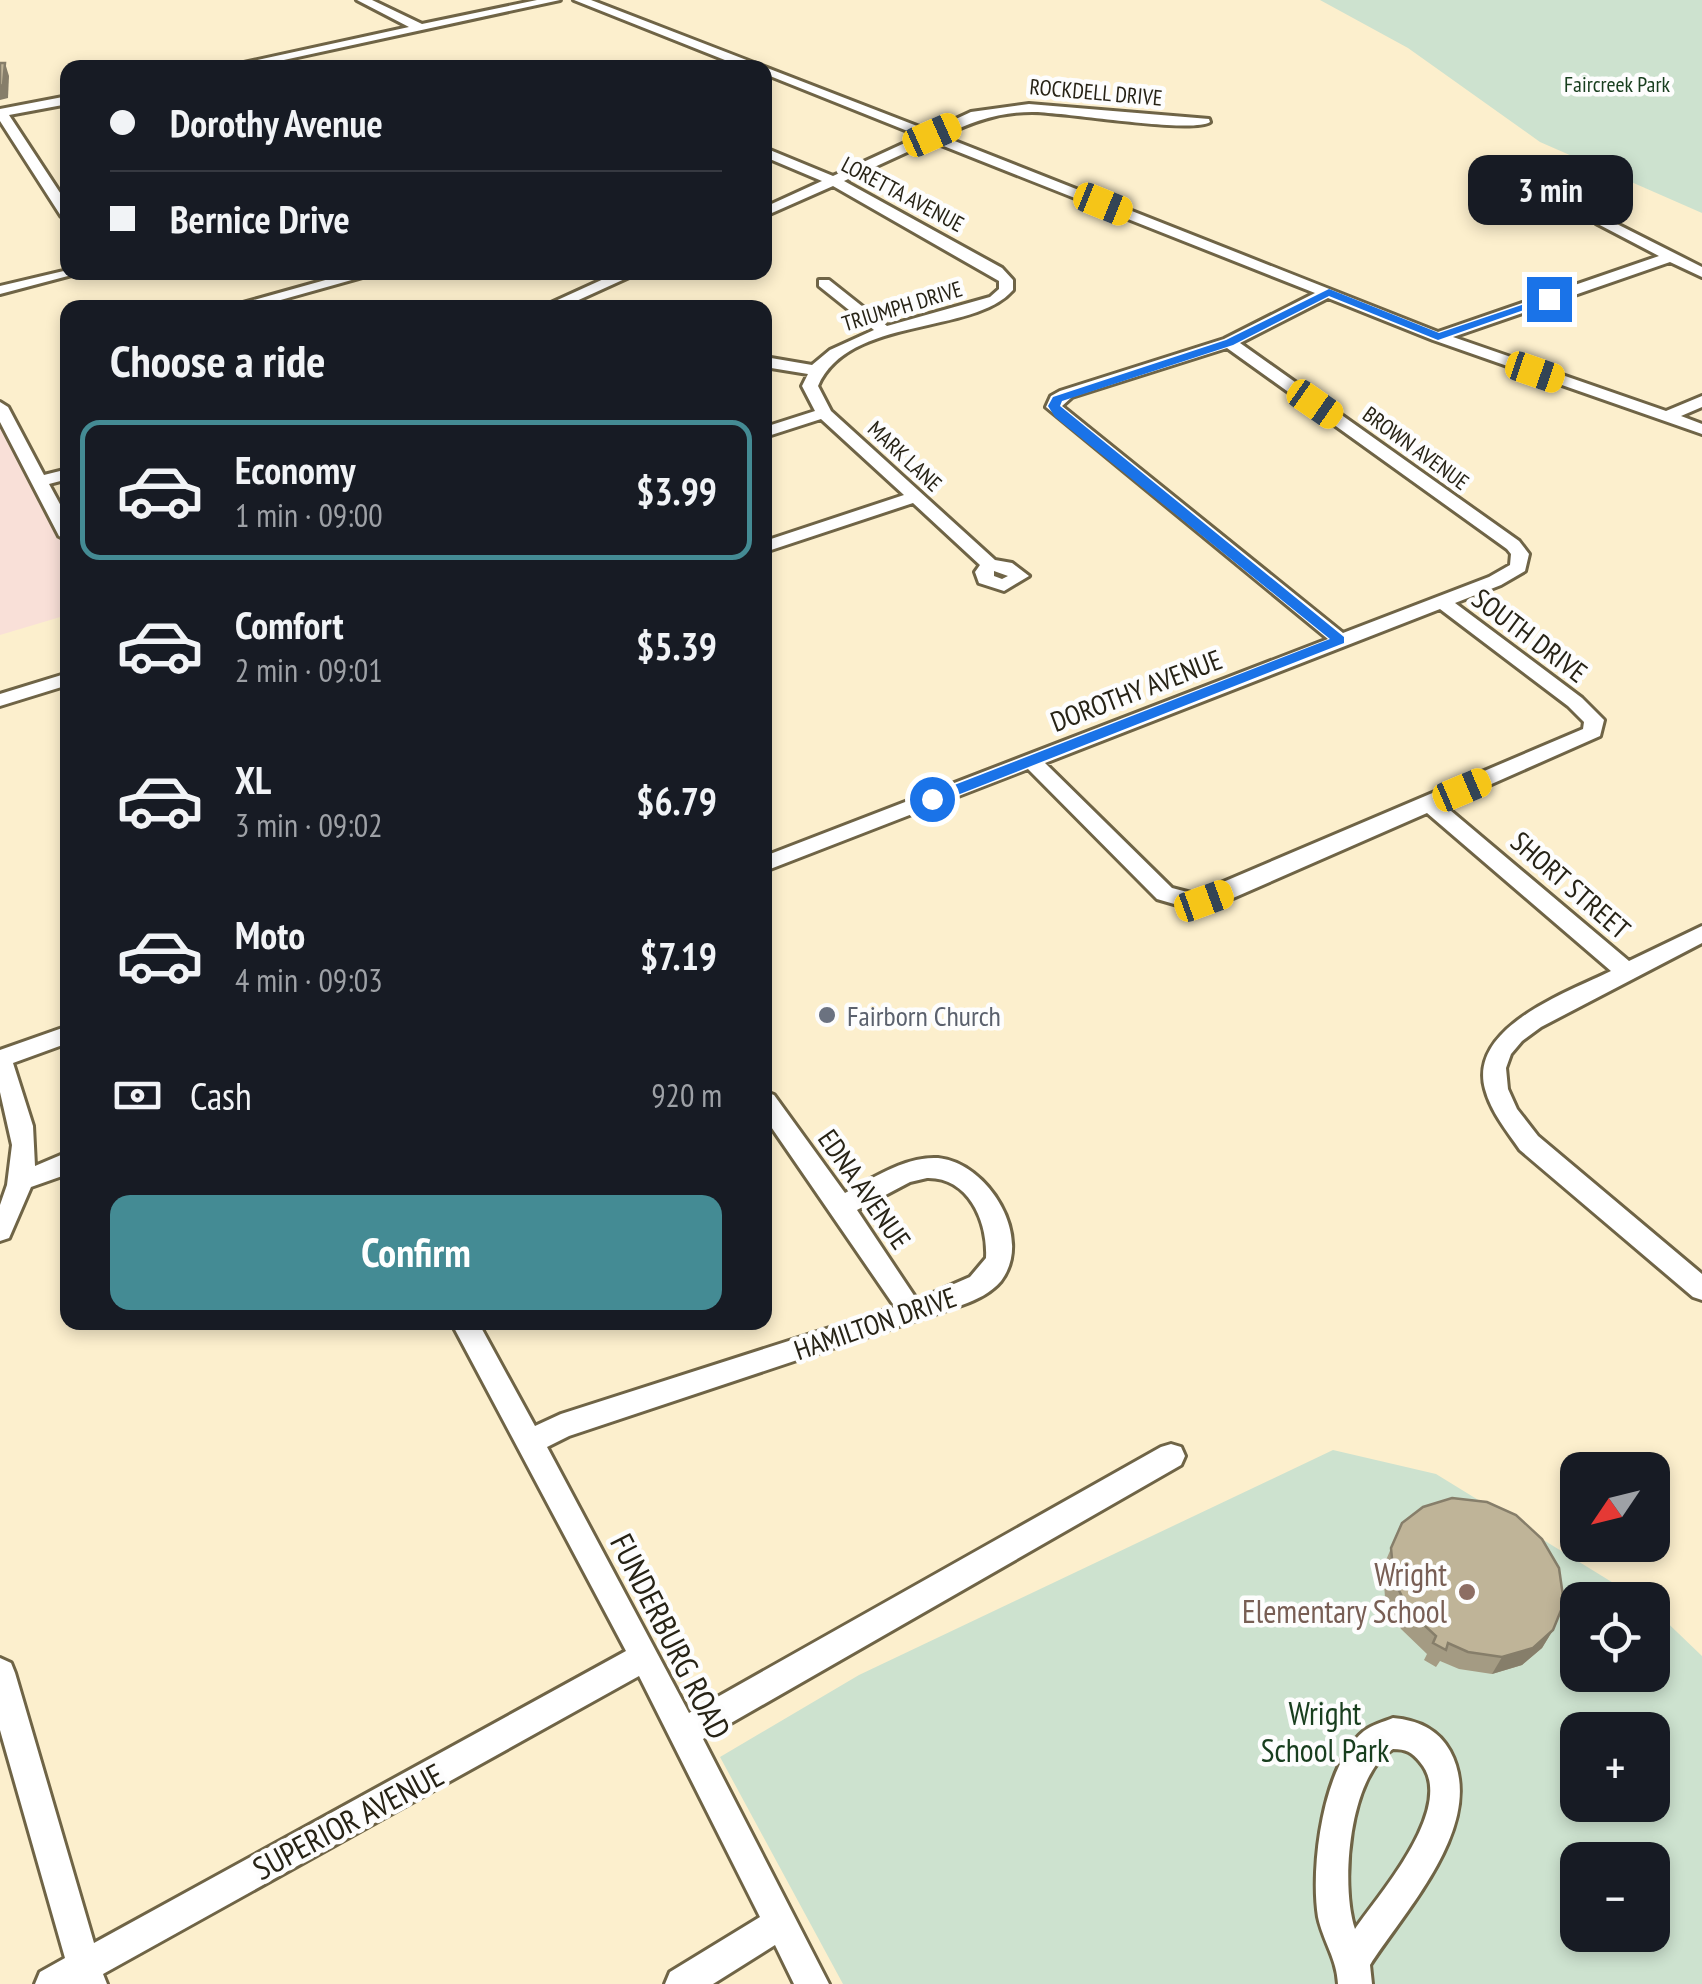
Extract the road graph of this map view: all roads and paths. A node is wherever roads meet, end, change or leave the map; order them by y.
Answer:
1 (331, 0) edge
2 (350, 0) edge
3 (363, 0) edge
4 (554, 0) edge
5 (580, 0) edge
6 (419, 28) junction
7 (278, 60) edge
8 (737, 60) edge
9 (772, 73) edge
10 (60, 102) edge
11 (0, 114) edge
12 (1204, 122) dead end
13 (932, 135) junction
14 (772, 155) edge
15 (833, 180) junction
16 (60, 204) edge
17 (772, 209) edge
18 (1601, 220) dead end
19 (1671, 256) junction
20 (1702, 273) edge
21 (60, 276) edge
22 (340, 280) edge
23 (614, 280) edge
24 (824, 283) dead end
25 (308, 288) junction
26 (0, 290) edge
27 (1006, 290) joint
28 (1329, 292) junction
29 (262, 300) edge
30 (317, 300) edge
31 (566, 300) edge
32 (887, 333) junction
33 (1438, 336) junction
34 (1230, 342) junction
35 (772, 363) edge
36 (814, 370) junction
37 (1702, 401) edge
38 (0, 407) edge
39 (824, 413) junction
40 (1667, 417) junction
41 (1702, 429) edge
42 (772, 430) edge
43 (60, 476) edge
44 (39, 482) junction
45 (915, 497) junction
46 (60, 521) edge
47 (772, 545) edge
48 (1521, 562) joint
49 (990, 565) dead end
50 (1441, 602) junction
51 (1340, 640) junction
52 (60, 681) edge
53 (0, 700) edge
54 (1031, 760) junction
55 (1430, 804) junction
56 (772, 861) edge
57 (1701, 935) edge
58 (1627, 972) junction
59 (60, 1037) edge
60 (0, 1059) edge
61 (772, 1109) edge
62 (60, 1166) edge
63 (13, 1192) edge
64 (841, 1206) junction
65 (0, 1231) edge
66 (1702, 1289) edge
67 (911, 1313) junction
68 (468, 1330) edge
69 (527, 1444) junction
70 (1170, 1456) dead end
71 (644, 1657) junction
72 (0, 1673) edge
73 (683, 1733) junction
74 (780, 1923) junction
75 (1355, 1971) edge
76 (88, 1975) edge
77 (52, 1984) edge
78 (682, 1984) edge
79 (812, 1984) edge

1 - 2 street
3 - 6 street
4 - 6 street
5 - 8 street
6 - 7 street
9 - 13 street
10 - 11 street
11 - 16 street
12 - 13 street, ROCKDELL DRIVE
13 - 15 street, ROCKDELL DRIVE
13 - 28 street
14 - 15 street, LORETTA AVENUE
15 - 17 street, ROCKDELL DRIVE
15 - 27 street, LORETTA AVENUE
18 - 19 street
19 - 20 street
19 - 33 street
21 - 26 street
22 - 25 street
23 - 31 street
24 - 32 street
25 - 29 street
25 - 30 street
27 - 32 street, TRIUMPH DRIVE
28 - 33 street
28 - 34 street
32 - 36 street, TRIUMPH DRIVE
33 - 40 street
34 - 48 street, BROWN AVENUE
34 - 51 street
35 - 36 street
36 - 39 street
37 - 40 street
38 - 44 street
39 - 42 street
39 - 45 street, MARK LANE
40 - 41 street
43 - 44 street
44 - 46 street
45 - 47 street
45 - 49 street, MARK LANE
48 - 50 street, DOROTHY AVENUE
50 - 51 street, DOROTHY AVENUE
50 - 55 street, SOUTH DRIVE
51 - 54 street, DOROTHY AVENUE
52 - 53 street
54 - 55 street
54 - 56 street, DOROTHY AVENUE
55 - 58 street, SHORT STREET
57 - 58 street
58 - 66 street
59 - 60 street
60 - 63 street
61 - 64 street, EDNA AVENUE
62 - 63 street
63 - 65 street
64 - 67 street, EDNA AVENUE
64 - 67 street, HAMILTON DRIVE
67 - 69 street, HAMILTON DRIVE
68 - 69 street, FUNDERBURG ROAD
69 - 71 street, FUNDERBURG ROAD
70 - 73 street
71 - 73 street, FUNDERBURG ROAD
71 - 76 street, SUPERIOR AVENUE
72 - 76 street
73 - 74 street, FUNDERBURG ROAD
74 - 78 street
74 - 79 street, FUNDERBURG ROAD
75 - 75 street
76 - 77 street, SUPERIOR AVENUE

